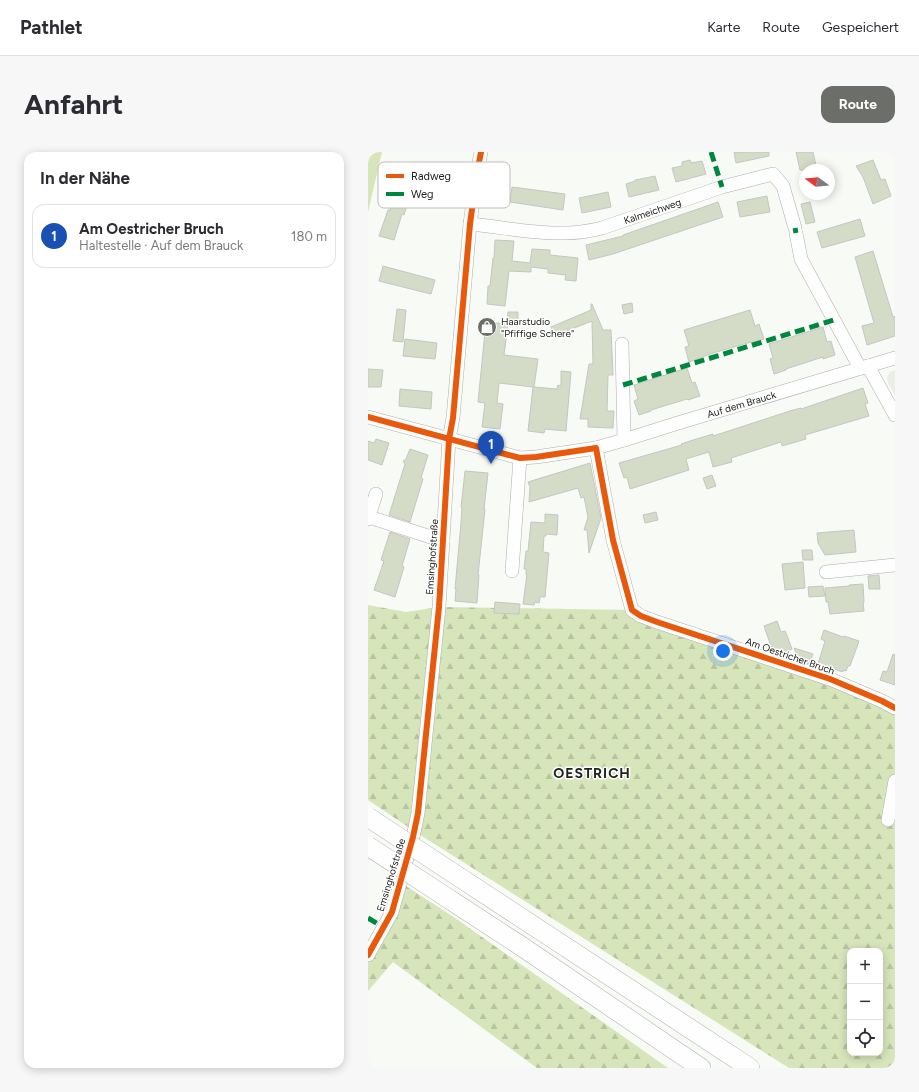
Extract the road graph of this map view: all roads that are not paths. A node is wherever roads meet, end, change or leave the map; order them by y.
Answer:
1 (481, 152) edge
2 (479, 162) edge
3 (472, 208) edge
4 (470, 224) junction
5 (622, 344) dead end
6 (895, 358) edge
7 (864, 367) junction
8 (895, 415) edge
9 (368, 418) edge
10 (449, 439) junction
11 (624, 440) junction
12 (596, 448) junction
13 (520, 458) junction
14 (376, 494) dead end
15 (368, 518) edge
16 (443, 541) junction
17 (895, 565) edge
18 (512, 571) dead end
19 (826, 572) dead end
20 (895, 708) edge
21 (895, 780) edge
22 (368, 817) edge
23 (888, 820) dead end
24 (368, 846) edge
25 (368, 955) edge
26 (701, 1068) edge
27 (750, 1068) edge

1 - 2 street, Emsinghofstraße
3 - 4 street, Emsinghofstraße
4 - 7 street, Kalmeichweg
4 - 10 street, Emsinghofstraße
5 - 11 street
6 - 7 street, Auf dem Brauck
7 - 8 street
7 - 11 street, Auf dem Brauck
9 - 10 street, Auf dem Brauck
10 - 13 street, Auf dem Brauck
10 - 16 street, Emsinghofstraße
11 - 12 street, Auf dem Brauck
12 - 13 street, Auf dem Brauck
12 - 20 street, Am Oestricher Bruch
13 - 18 street
14 - 15 street, Emsinghofstraße
15 - 16 street, Emsinghofstraße
16 - 25 street, Emsinghofstraße
17 - 19 street
21 - 23 street
22 - 27 highway, bridge
24 - 26 highway, bridge

